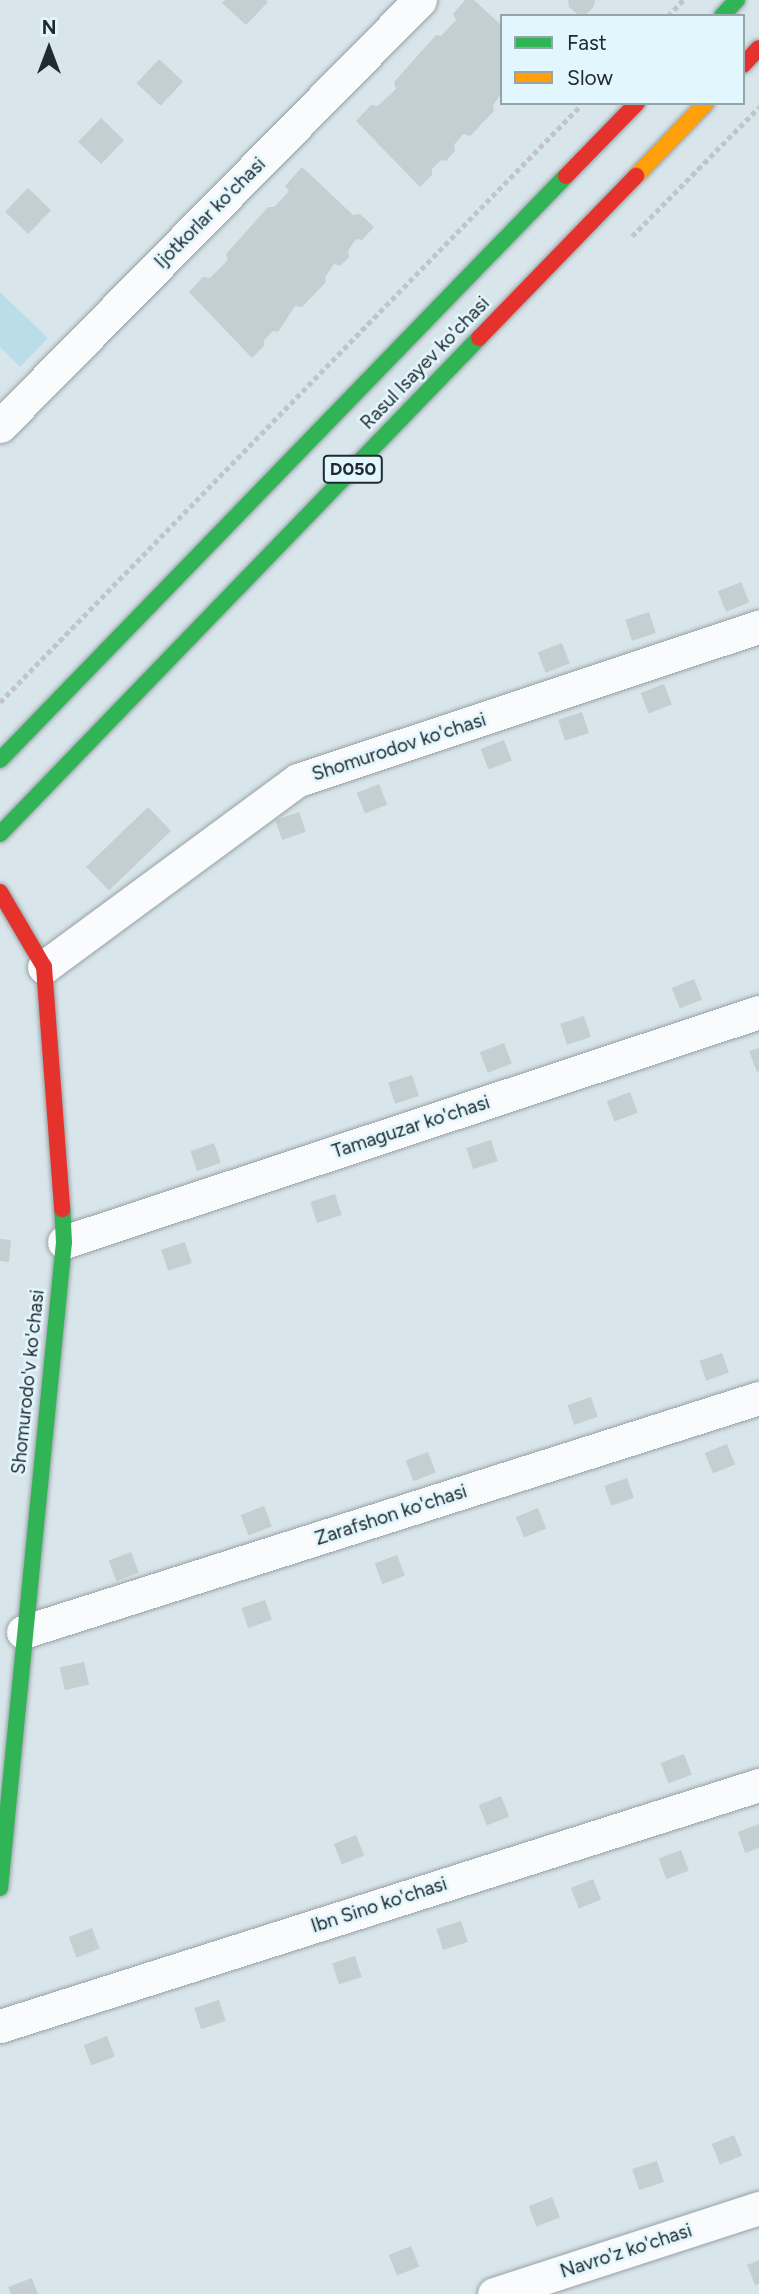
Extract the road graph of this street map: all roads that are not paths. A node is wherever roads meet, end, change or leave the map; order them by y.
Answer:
1 (420, 0) edge
2 (737, 0) edge
3 (724, 14) edge
4 (759, 48) edge
5 (745, 63) edge
6 (635, 105) edge
7 (704, 105) edge
8 (0, 426) edge
9 (759, 627) edge
10 (0, 760) edge
11 (0, 834) edge
12 (0, 892) edge
13 (44, 967) junction
14 (759, 1012) edge
15 (64, 1242) junction
16 (759, 1398) edge
17 (23, 1632) junction
18 (759, 1785) edge
19 (0, 1888) edge
20 (0, 2026) edge
21 (759, 2208) edge
22 (494, 2294) edge

1 - 8 street, Ijotkorlar ko'chasi
2 - 3 main road
4 - 5 main road
6 - 10 main road, Rasul Isayev ko'chasi / D050
7 - 11 main road, Rasul Isayev ko'chasi / D050
9 - 13 street, Shomurodov ko'chasi
12 - 13 main road, Shomurodo'v ko'chasi
13 - 15 main road, Shomurodo'v ko'chasi
14 - 15 street, Tamaguzar ko'chasi
15 - 17 main road, Shomurodo'v ko'chasi
16 - 17 street, Zarafshon ko'chasi
17 - 19 main road, Shomurodo'v ko'chasi
18 - 20 street, Ibn Sino ko'chasi
21 - 22 street, Navro'z ko'chasi

